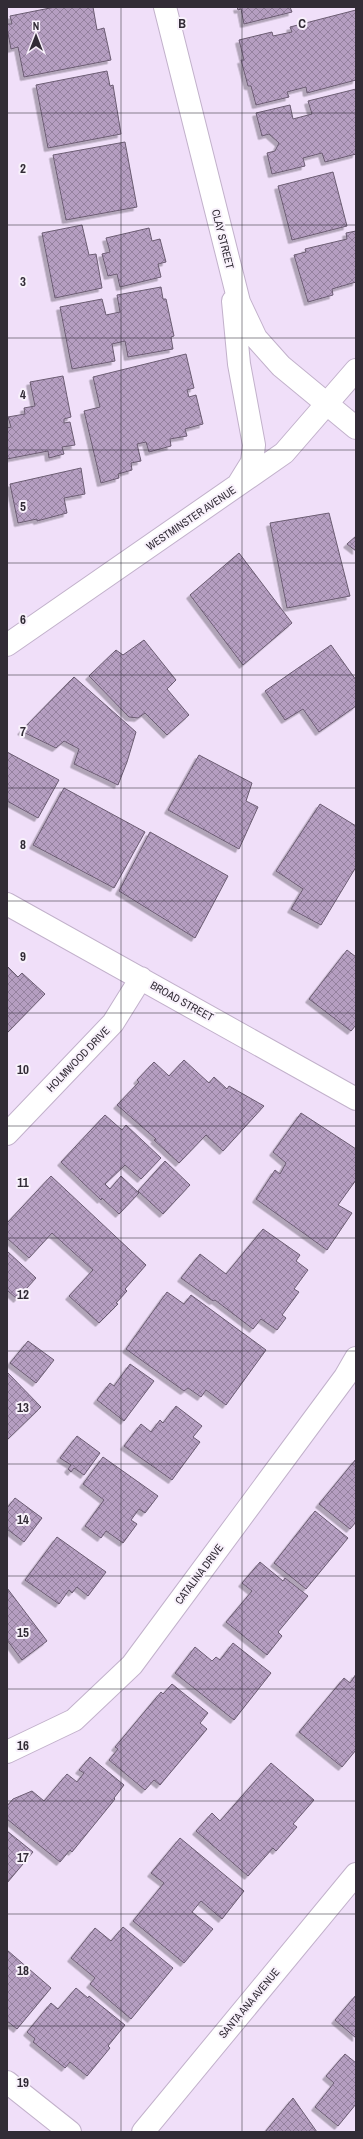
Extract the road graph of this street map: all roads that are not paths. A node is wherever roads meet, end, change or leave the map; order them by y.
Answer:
1 (165, 7) edge
2 (230, 272) junction
3 (356, 370) edge
4 (328, 405) junction
5 (356, 428) edge
6 (238, 486) junction
7 (7, 645) edge
8 (7, 904) edge
9 (140, 978) junction
10 (356, 1099) edge
11 (7, 1134) edge
12 (356, 1358) edge
13 (7, 1752) edge
14 (356, 1874) edge
15 (7, 2082) edge
16 (70, 2132) edge
17 (143, 2132) edge

1 - 2 street, CLAY STREET
2 - 4 street, CLAY STREET
2 - 6 street
3 - 4 street, WESTMINSTER AVENUE
4 - 5 street, CLAY STREET
4 - 6 street, WESTMINSTER AVENUE
6 - 7 street, WESTMINSTER AVENUE
8 - 9 street, BROAD STREET
9 - 10 street, BROAD STREET
9 - 11 street, HOLMWOOD DRIVE
12 - 13 street, CATALINA DRIVE
14 - 17 street, SANTA ANA AVENUE
15 - 16 street

